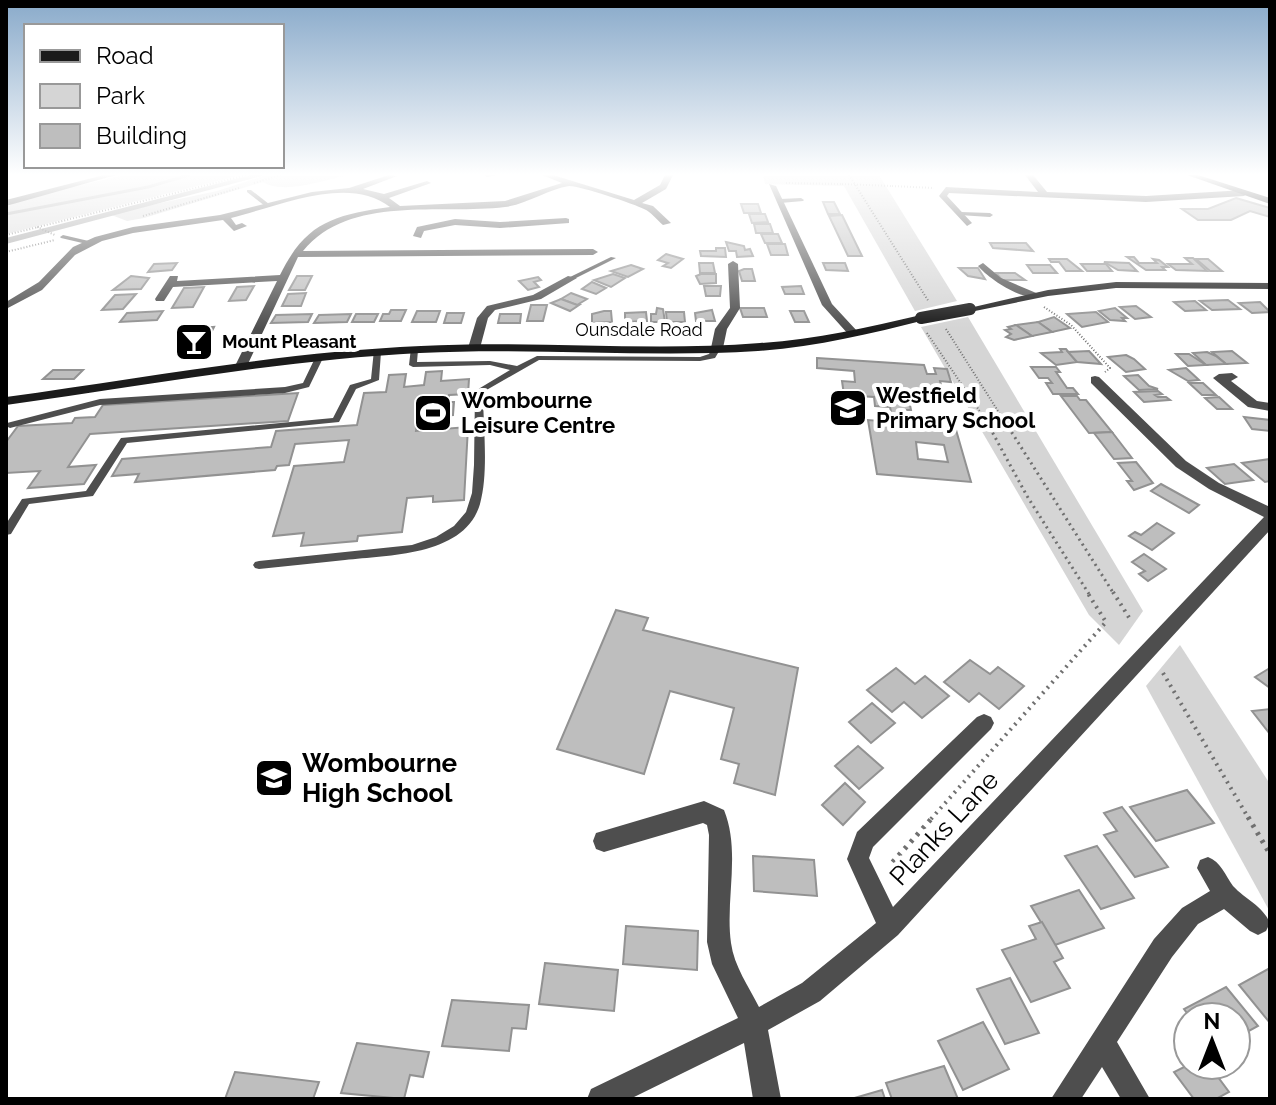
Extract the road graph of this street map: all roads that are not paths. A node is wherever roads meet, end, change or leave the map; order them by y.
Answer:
1 (161, 227) edge
2 (327, 227) edge
3 (437, 227) edge
4 (789, 227) edge
5 (418, 236) dead end
6 (63, 237) road end
7 (91, 243) junction
8 (593, 252) dead end
9 (295, 254) junction
10 (613, 258) dead end
11 (734, 262) dead end
12 (981, 264) dead end
13 (283, 278) junction
14 (572, 278) joint
15 (1270, 286) edge
16 (1032, 295) junction
17 (160, 299) dead end
18 (6, 306) edge
19 (853, 333) junction
20 (474, 348) junction
21 (717, 348) junction
22 (414, 350) junction
23 (377, 352) junction
24 (535, 353) junction
25 (319, 358) junction
26 (241, 366) junction
27 (519, 369) junction
28 (1232, 377) dead end
29 (1095, 380) road end
30 (6, 401) edge
31 (1270, 407) edge
32 (10, 425) dead end
33 (1270, 513) edge
34 (1270, 520) edge
35 (7, 531) edge
36 (259, 565) dead end
37 (984, 723) dead end
38 (604, 841) dead end
39 (1208, 868) dead end
40 (1226, 895) junction
41 (1258, 923) dead end
42 (890, 927) junction
43 (754, 1024) junction
44 (1103, 1044) junction
45 (601, 1099) edge
46 (767, 1099) edge
47 (1065, 1099) edge
48 (1136, 1099) edge

1 - 7 street
2 - 9 street
3 - 5 street
4 - 19 street
6 - 7 lane
7 - 18 street
8 - 9 street
9 - 13 street
10 - 14 lane
11 - 21 street
12 - 16 street
13 - 17 street
13 - 26 street
14 - 20 street
15 - 16 street, Ounsdale Road
16 - 19 street, Ounsdale Road, bridge
19 - 21 street, Ounsdale Road
20 - 22 street, Ounsdale Road
20 - 24 street, Ounsdale Road
21 - 24 street, Ounsdale Road
22 - 23 street, Ounsdale Road
22 - 27 lane
23 - 25 street, Ounsdale Road
23 - 35 lane
24 - 27 lane
25 - 26 street, Ounsdale Road
25 - 32 lane
26 - 30 street, Ounsdale Road
27 - 36 lane
28 - 31 street
29 - 33 street
34 - 42 street, Planks Lane
37 - 42 street
38 - 43 street
39 - 40 street
40 - 41 street
40 - 44 street
42 - 43 street, Planks Lane
43 - 45 street, Planks Lane
43 - 46 street
44 - 47 street
44 - 48 street

